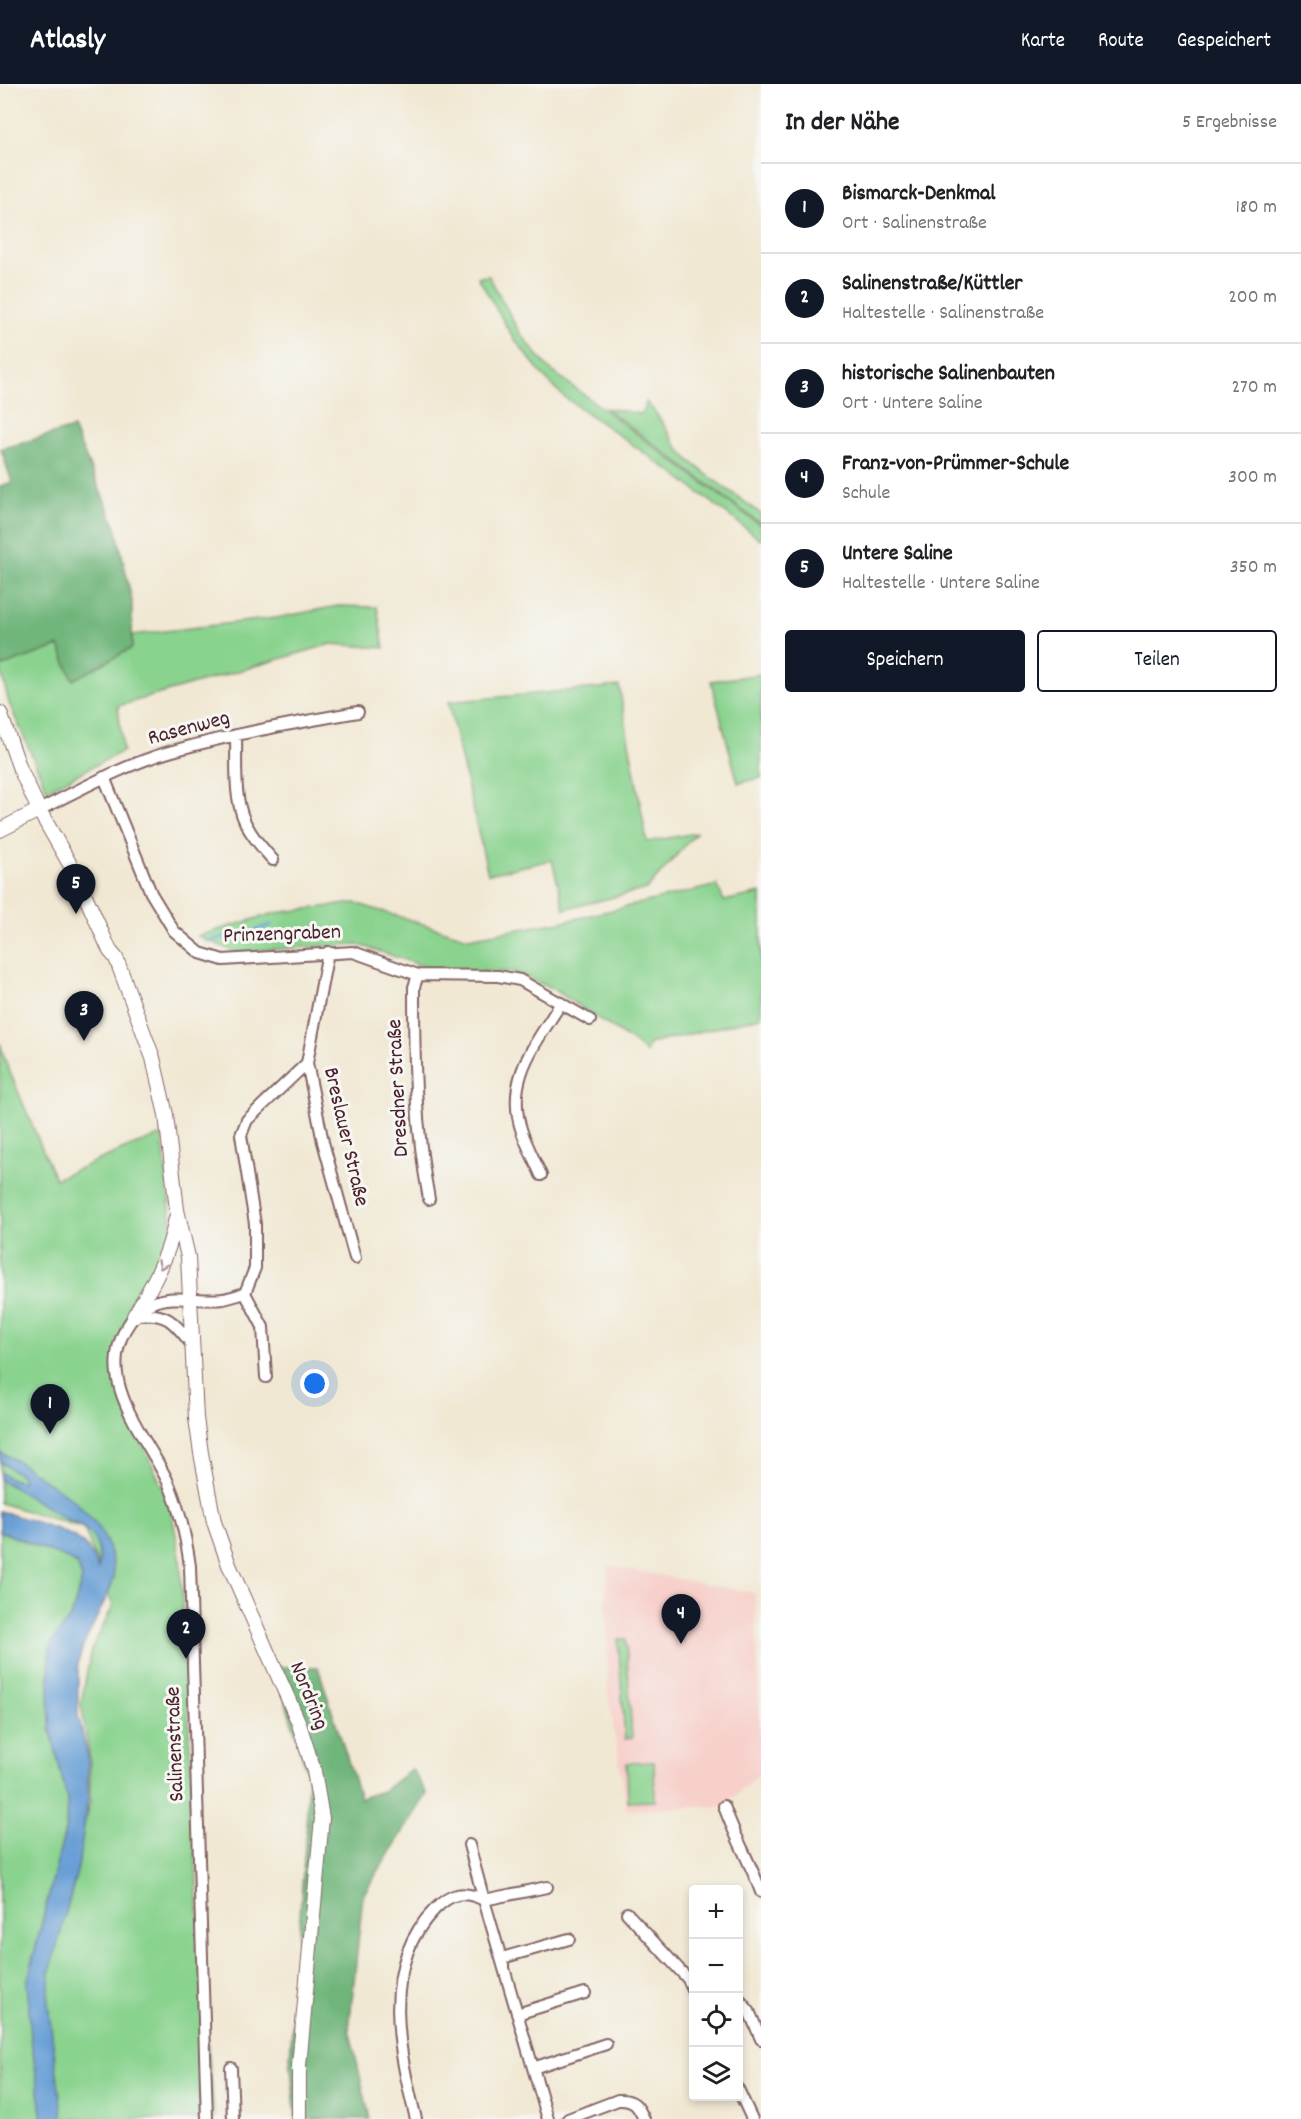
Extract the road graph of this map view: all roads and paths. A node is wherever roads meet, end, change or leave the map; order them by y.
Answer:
1 (0, 712) edge
2 (358, 712) dead end
3 (236, 735) junction
4 (4, 738) edge
5 (104, 777) junction
6 (39, 810) junction
7 (0, 830) edge
8 (273, 860) dead end
9 (328, 952) junction
10 (418, 975) junction
11 (561, 1003) junction
12 (590, 1020) dead end
13 (307, 1063) junction
14 (541, 1175) dead end
15 (429, 1199) dead end
16 (177, 1210) junction
17 (355, 1258) dead end
18 (245, 1293) junction
19 (189, 1298) junction
20 (134, 1316) junction
21 (192, 1345) junction
22 (266, 1377) dead end
23 (724, 1806) dead end
24 (469, 1845) dead end
25 (547, 1887) dead end
26 (761, 1892) edge
27 (484, 1900) junction
28 (627, 1913) dead end
29 (569, 1939) dead end
30 (502, 1958) junction
31 (689, 1982) edge
32 (585, 1993) dead end
33 (743, 2004) edge
34 (517, 2014) junction
35 (761, 2039) edge
36 (606, 2043) dead end
37 (231, 2068) dead end
38 (533, 2068) junction
39 (743, 2100) edge
40 (207, 2119) edge
41 (232, 2119) edge
42 (299, 2119) edge
43 (416, 2119) edge
44 (548, 2119) edge
45 (568, 2119) edge
46 (644, 2119) edge
47 (752, 2119) edge

1 - 4 main road
2 - 3 street, Rasenweg
3 - 5 street, Rasenweg
3 - 8 street
4 - 6 main road
5 - 6 street, Rasenweg
5 - 9 street, Prinzengraben
6 - 7 main road
6 - 16 main road
9 - 10 street, Prinzengraben
9 - 13 street, Breslauer Straße
10 - 11 street, Prinzengraben
10 - 15 street, Dresdner Straße
11 - 12 street, Prinzengraben
11 - 14 street
13 - 17 street, Breslauer Straße
13 - 18 street
16 - 19 main road, Nordring
16 -> 20 main road
18 - 19 street
18 - 22 street
19 - 20 street
19 - 21 main road, Nordring
20 - 21 street
20 - 40 street, Salinenstraße
21 - 42 main road, Nordring
23 - 26 street
24 - 27 street
25 - 27 street
27 - 30 street
27 - 43 street
28 - 31 street
29 - 30 street
30 - 34 street
32 - 34 street
33 - 35 street
34 - 38 street
36 - 38 street
37 - 41 street
38 - 44 street
39 - 47 street
45 - 46 street

